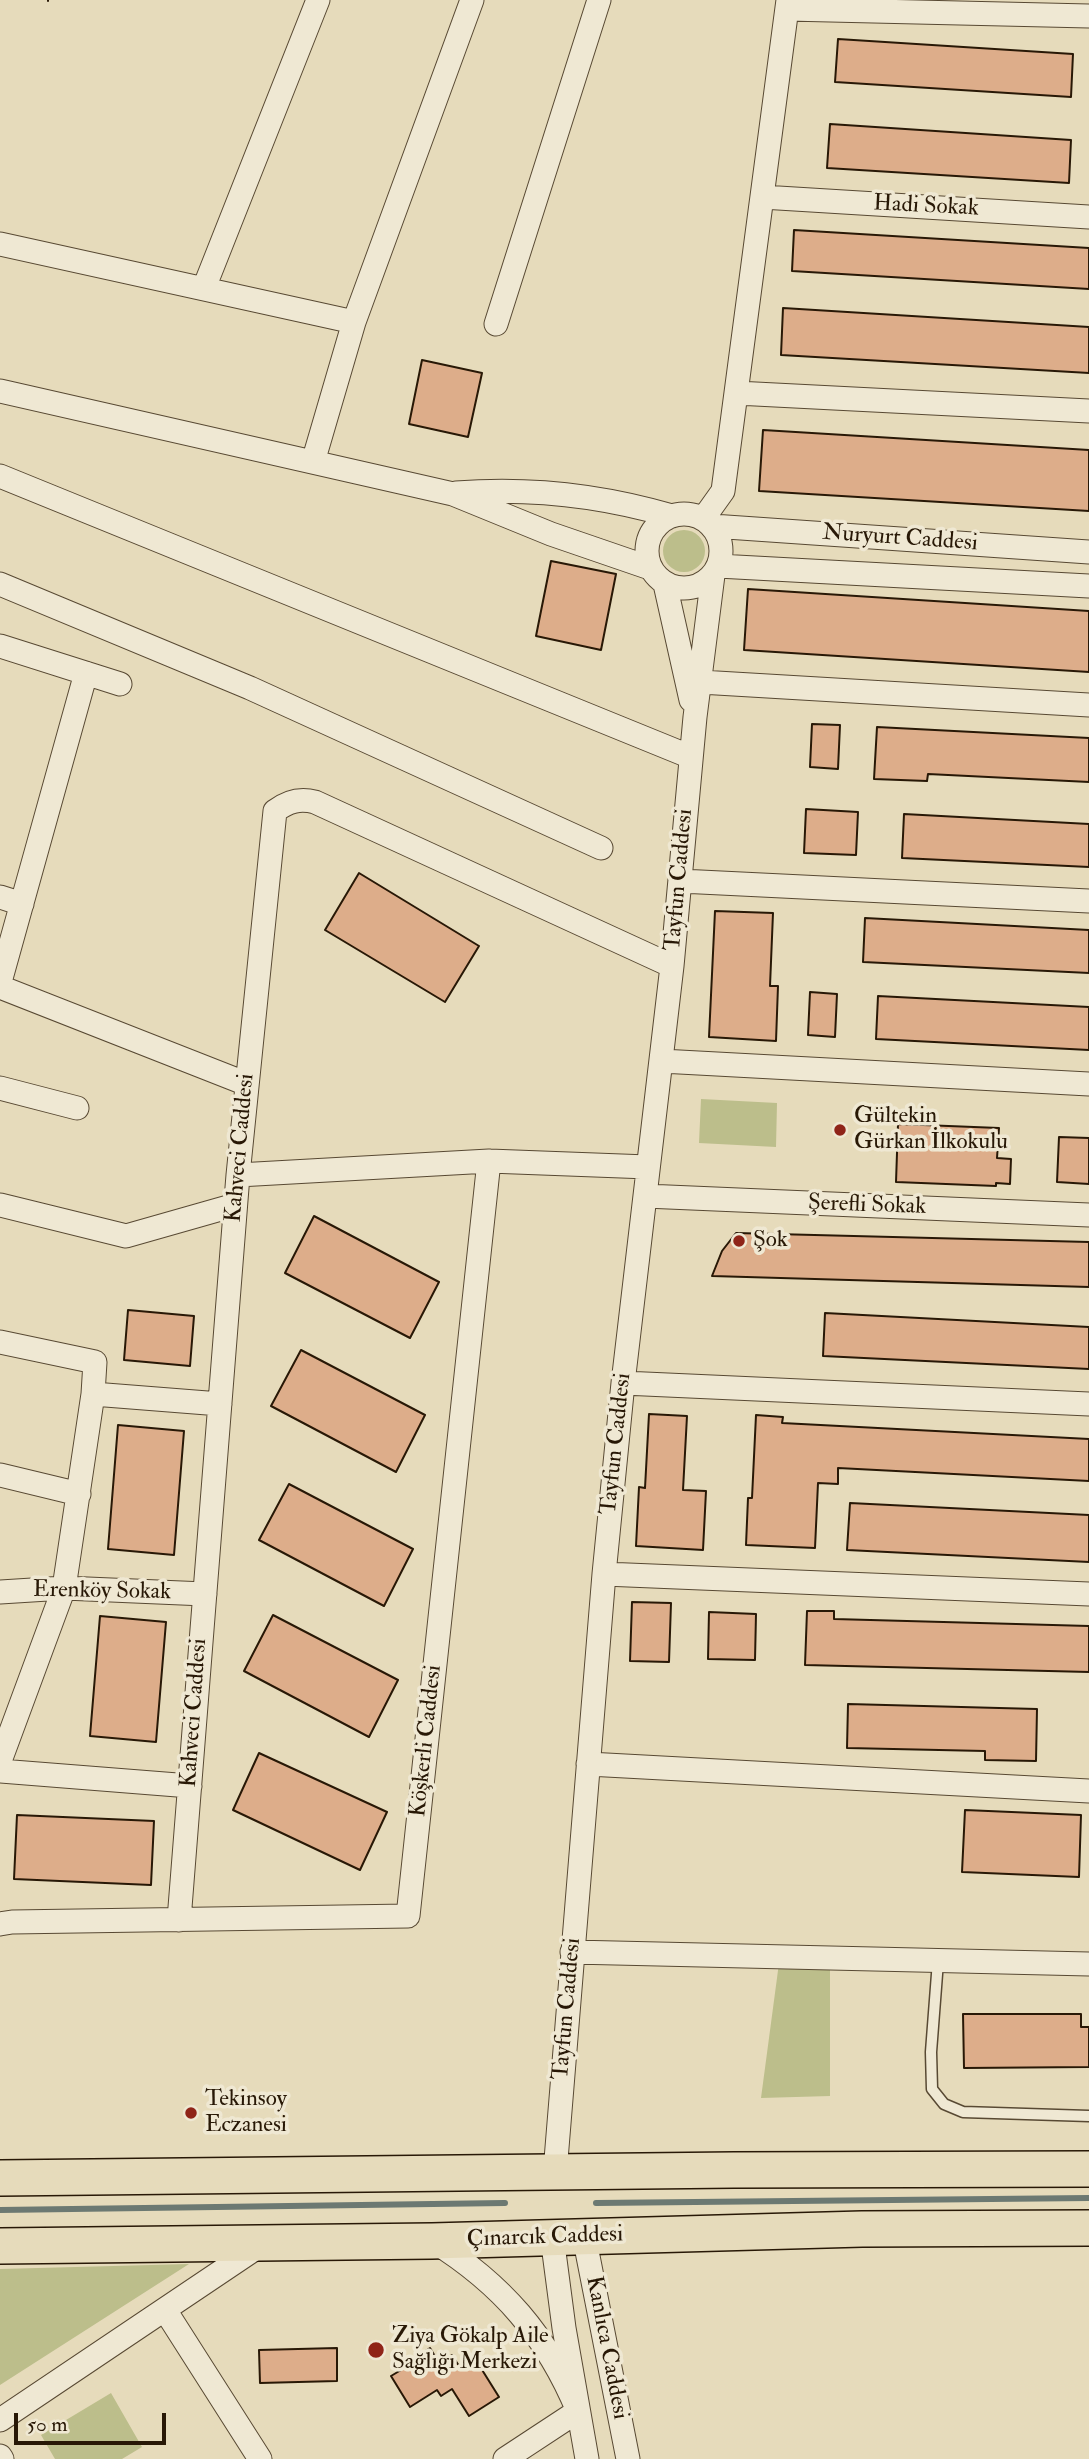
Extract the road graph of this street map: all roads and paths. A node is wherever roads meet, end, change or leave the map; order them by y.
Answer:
1 (318, 0) edge
2 (472, 0) edge
3 (599, 0) edge
4 (788, 4) edge
5 (1089, 16) edge
6 (762, 197) junction
7 (1089, 217) edge
8 (0, 244) edge
9 (204, 288) junction
10 (354, 322) junction
11 (496, 324) dead end
12 (0, 391) edge
13 (736, 393) junction
14 (1089, 411) edge
15 (313, 462) junction
16 (0, 476) edge
17 (453, 494) junction
18 (672, 516) junction
19 (707, 522) junction
20 (1089, 552) edge
21 (716, 570) junction
22 (658, 576) junction
23 (0, 584) edge
24 (1089, 586) edge
25 (0, 646) edge
26 (86, 673) junction
27 (699, 682) junction
28 (120, 684) dead end
29 (1089, 705) edge
30 (695, 717) junction
31 (691, 757) junction
32 (601, 848) dead end
33 (680, 881) junction
34 (11, 901) edge
35 (1089, 901) edge
36 (671, 966) junction
37 (0, 982) edge
38 (0, 987) edge
39 (660, 1061) junction
40 (247, 1084) junction
41 (1089, 1084) edge
42 (0, 1088) edge
43 (77, 1108) dead end
44 (489, 1161) junction
45 (648, 1167) junction
46 (238, 1175) junction
47 (645, 1196) junction
48 (0, 1205) edge
49 (235, 1205) junction
50 (1089, 1215) edge
51 (0, 1342) edge
52 (623, 1383) junction
53 (93, 1394) junction
54 (220, 1404) junction
55 (1089, 1404) edge
56 (0, 1475) edge
57 (79, 1494) junction
58 (604, 1574) junction
59 (64, 1588) junction
60 (0, 1592) edge
61 (205, 1594) junction
62 (1089, 1594) edge
63 (2, 1749) edge
64 (588, 1764) junction
65 (0, 1771) edge
66 (190, 1786) junction
67 (1089, 1791) edge
68 (179, 1920) junction
69 (0, 1924) edge
70 (572, 1952) junction
71 (938, 1961) junction
72 (1089, 1964) edge
73 (1089, 2116) edge
74 (1089, 2169) edge
75 (555, 2172) junction
76 (0, 2178) edge
77 (1089, 2228) edge
78 (568, 2237) junction
79 (432, 2241) junction
80 (265, 2243) junction
81 (0, 2246) edge
82 (165, 2310) junction
83 (578, 2411) junction
84 (0, 2420) edge
85 (260, 2459) edge
86 (505, 2459) edge
87 (587, 2459) edge
88 (628, 2459) edge

1 - 9 street
2 - 10 street
3 - 11 street
4 - 5 street
4 - 6 street
6 - 7 street, Hadi Sokak
6 - 13 street
8 - 9 street
9 - 10 street
10 - 15 street
12 - 15 street
13 - 14 street
13 - 19 street
15 - 17 street
16 - 31 street
17 - 18 street
17 - 22 street
18 - 19 street
18 - 22 street
19 - 20 street, Nuryurt Caddesi
19 - 21 street
21 - 22 street
21 - 24 street
21 - 27 street, Tayfun Caddesi
22 - 30 street
23 - 32 street
25 - 26 street
26 - 28 street
26 - 34 street
27 - 29 street
27 - 30 street, Tayfun Caddesi
30 - 31 street, Tayfun Caddesi
31 - 33 street, Tayfun Caddesi
33 - 35 street
33 - 36 street, Tayfun Caddesi
34 - 37 street
36 - 39 street, Tayfun Caddesi
36 - 40 street, Kahveci Caddesi
38 - 40 street
39 - 41 street
39 - 45 street, Tayfun Caddesi
40 - 46 street, Kahveci Caddesi
42 - 43 street
44 - 45 street
44 - 46 street
44 - 68 street, Köşkerli Caddesi
45 - 47 street, Tayfun Caddesi
46 - 49 street, Kahveci Caddesi
47 - 50 street, Şerefli Sokak
47 - 52 street, Tayfun Caddesi
48 - 49 street
49 - 54 street, Kahveci Caddesi
51 - 53 street
52 - 55 street
52 - 58 street, Tayfun Caddesi
53 - 54 street
53 - 57 street
54 - 61 street, Kahveci Caddesi
56 - 57 street
57 - 59 street
58 - 62 street
58 - 64 street, Tayfun Caddesi
59 - 60 street, Erenköy Sokak
59 - 61 street, Erenköy Sokak
59 - 63 street
61 - 66 street, Kahveci Caddesi
64 - 67 street
64 - 70 street, Tayfun Caddesi
65 - 66 street
66 - 68 street, Kahveci Caddesi
68 - 69 street, Köşkerli Caddesi
70 - 71 street
70 - 75 street, Tayfun Caddesi
71 - 72 street
71 - 73 lane
74 - 75 main road
75 - 76 main road
77 - 78 main road, Çınarcık Caddesi
78 - 79 main road, Çınarcık Caddesi
78 - 83 street, Kanlıca Caddesi
78 - 88 street, Kanlıca Caddesi
79 - 80 main road, Çınarcık Caddesi
79 - 83 street
80 - 81 main road, Çınarcık Caddesi
80 - 82 street
82 - 84 street
82 - 85 street
83 - 86 street
83 - 87 street, Kanlıca Caddesi

